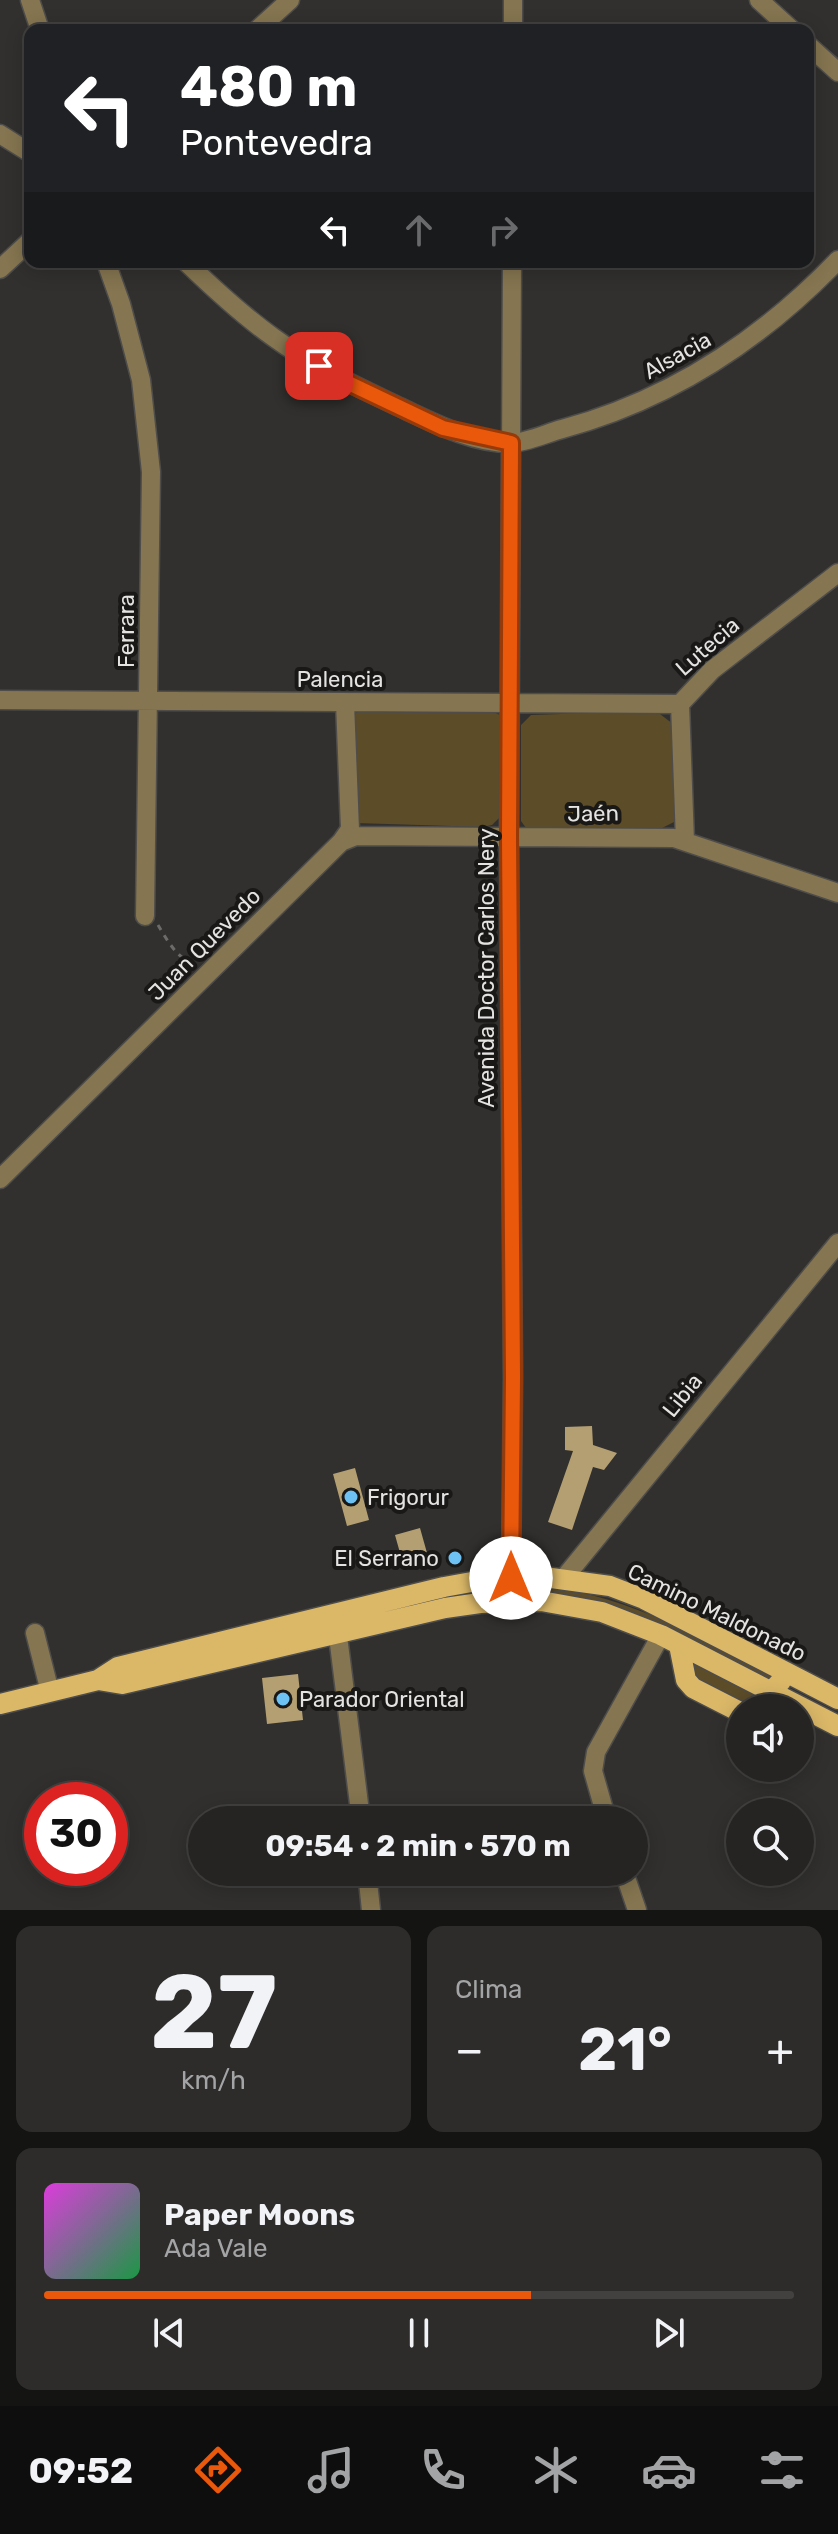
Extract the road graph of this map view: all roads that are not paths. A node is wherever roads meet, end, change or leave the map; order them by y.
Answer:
1 (30, 0) edge
2 (290, 0) edge
3 (513, 0) edge
4 (759, 0) edge
5 (38, 24) edge
6 (264, 24) edge
7 (513, 24) edge
8 (785, 24) edge
9 (814, 50) edge
10 (838, 72) edge
11 (0, 134) edge
12 (24, 149) edge
13 (24, 247) edge
14 (838, 260) edge
15 (108, 268) edge
16 (193, 268) edge
17 (512, 268) edge
18 (0, 269) edge
19 (511, 443) junction
20 (838, 573) edge
21 (0, 700) edge
22 (149, 702) junction
23 (345, 703) junction
24 (510, 703) junction
25 (680, 704) junction
26 (509, 837) junction
27 (685, 841) junction
28 (341, 842) junction
29 (838, 893) edge
30 (145, 916) road end
31 (0, 1179) edge
32 (838, 1243) edge
33 (511, 1578) junction
34 (564, 1578) junction
35 (336, 1623) junction
36 (35, 1633) dead end
37 (670, 1640) junction
38 (786, 1672) junction
39 (50, 1692) junction
40 (773, 1692) junction
41 (838, 1699) edge
42 (0, 1704) edge
43 (726, 1705) edge
44 (838, 1726) edge
45 (359, 1806) edge
46 (603, 1806) edge
47 (368, 1886) edge
48 (629, 1886) edge
49 (371, 1910) edge
50 (637, 1910) edge

1 - 5 street
2 - 6 street
3 - 7 street
4 - 8 street
9 - 10 street
11 - 12 street
13 - 18 street
14 - 19 street, Alsacia
15 - 22 street, Ferrara
16 - 19 street
17 - 19 street, Avenida Doctor Carlos Nery
19 - 24 street, Avenida Doctor Carlos Nery
20 - 25 street, Lutecia
21 - 22 street, Palencia
22 - 23 street, Palencia
22 - 30 street, Ferrara
23 - 24 street, Palencia
23 - 28 street
24 - 25 street, Palencia
24 - 26 street, Avenida Doctor Carlos Nery
25 - 27 street, Lutecia
26 - 27 street, Jaén
26 - 28 street, Jaén
26 - 33 street, Avenida Doctor Carlos Nery
27 - 29 street, Jaén
28 - 31 street, Juan Quevedo
32 - 34 street, Libia
33 - 34 main road, Camino Maldonado
33 - 35 main road, Camino Maldonado
34 - 38 main road, Camino Maldonado
35 - 37 main road, Camino Maldonado
35 - 39 main road, Camino Maldonado
35 - 45 street
36 - 39 street
37 - 40 main road, Camino Maldonado
37 - 43 main road
37 - 46 street
38 - 40 main road
38 - 41 main road, Camino Maldonado
39 - 42 main road, Camino Maldonado
40 - 44 main road, Camino Maldonado
47 - 49 street
48 - 50 street

